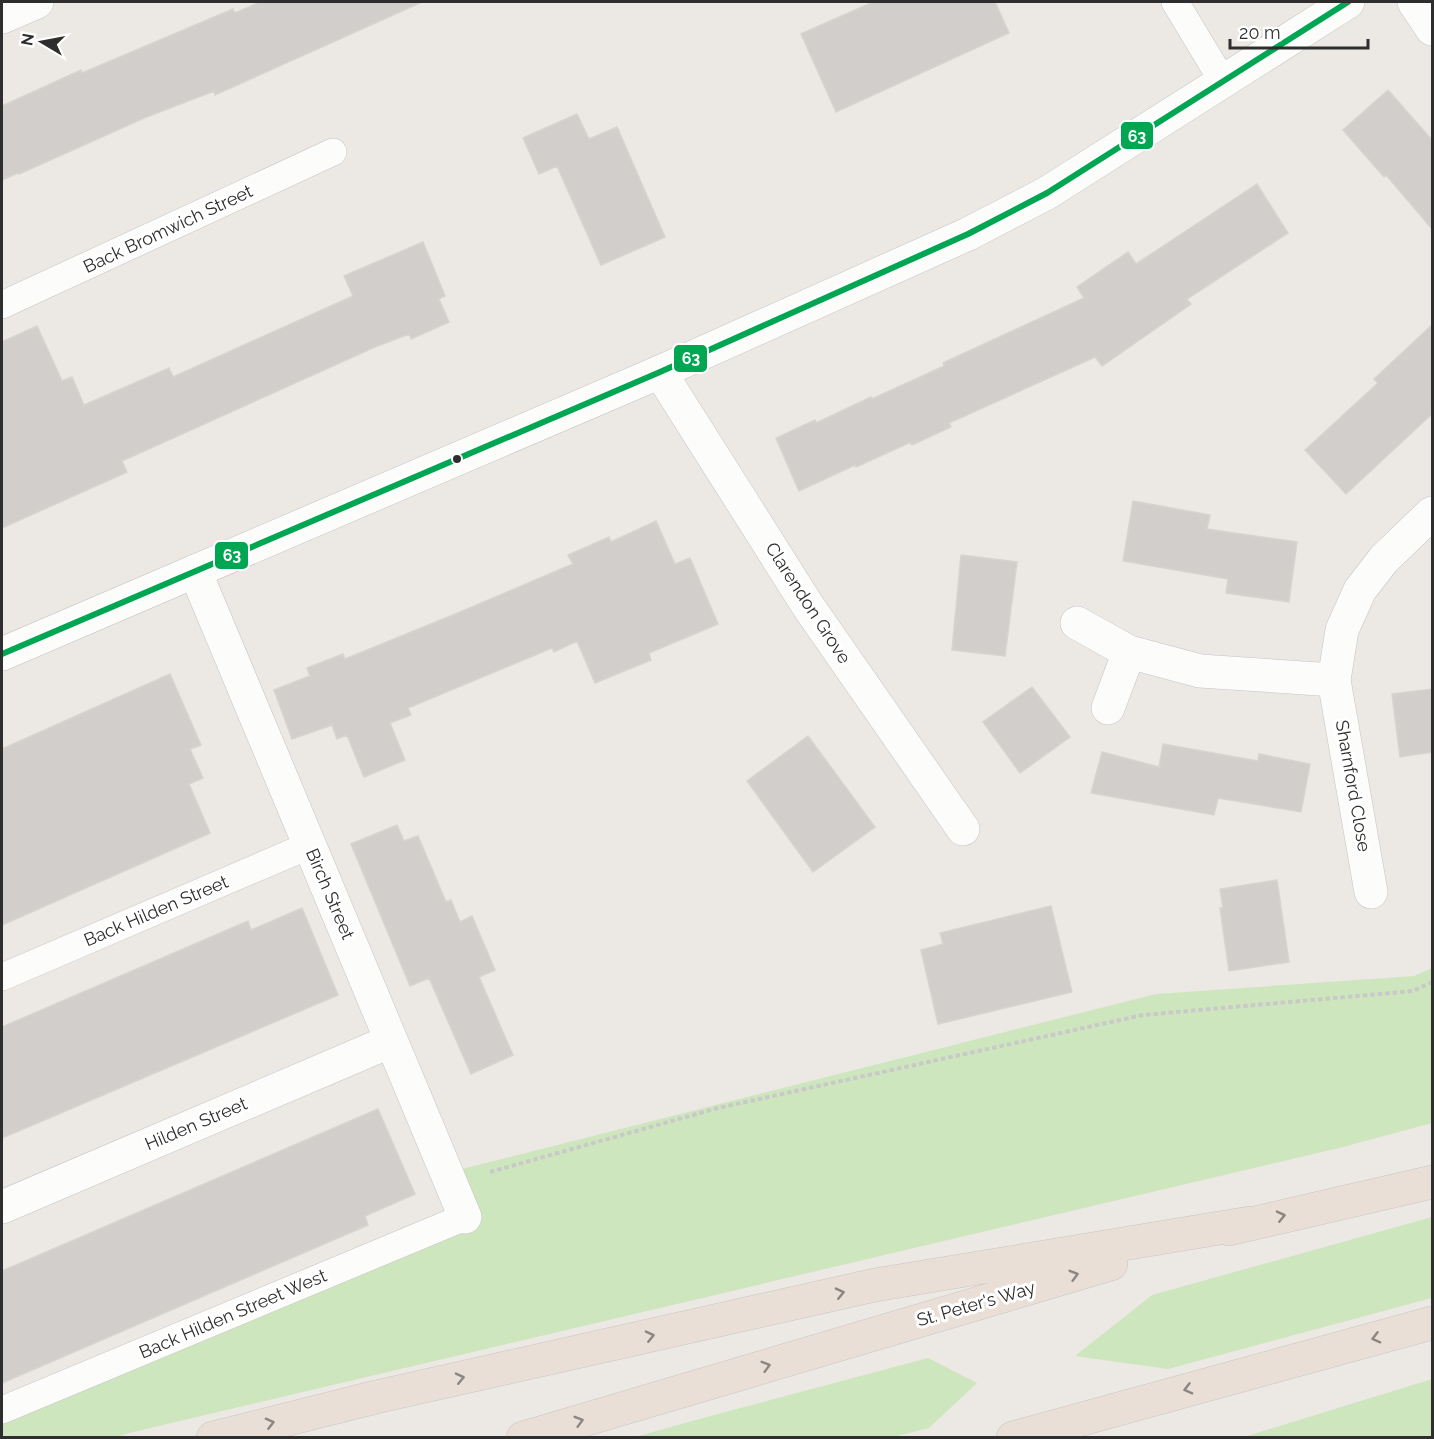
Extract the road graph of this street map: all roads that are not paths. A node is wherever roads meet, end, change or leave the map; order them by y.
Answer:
1 (37, 2) edge
2 (1175, 2) edge
3 (1348, 2) edge
4 (1414, 2) edge
5 (2, 17) edge
6 (1432, 29) edge
7 (1222, 80) junction
8 (333, 152) dead end
9 (2, 305) edge
10 (660, 372) junction
11 (1432, 513) edge
12 (195, 571) junction
13 (1077, 623) dead end
14 (1129, 652) junction
15 (2, 654) edge
16 (1334, 680) junction
17 (1108, 708) dead end
18 (963, 829) dead end
19 (310, 845) junction
20 (1371, 892) dead end
21 (2, 977) edge
22 (392, 1041) junction
23 (1432, 1182) edge
24 (2, 1207) edge
25 (465, 1217) joint
26 (1250, 1223) junction
27 (1432, 1323) edge
28 (2, 1410) edge
29 (213, 1437) edge
30 (523, 1437) edge
31 (1013, 1437) edge

1 - 5 street
2 - 7 lane
3 - 7 street
4 - 6 street
7 - 10 street
8 - 9 lane, Back Bromwich Street
10 - 12 street
10 - 18 street, Clarendon Grove
11 - 16 street, Sharnford Close
12 - 15 street
12 - 19 street, Birch Street
13 - 14 street
14 - 16 street
14 - 17 street
16 - 20 street, Sharnford Close
19 - 21 lane, Back Hilden Street
19 - 22 street, Birch Street
22 - 24 street, Hilden Street
22 - 25 street, Birch Street
26 -> 23 highway, St. Peter's Way
25 - 28 lane, Back Hilden Street West
29 -> 26 highway
30 -> 26 highway, St. Peter's Way
27 -> 31 highway

